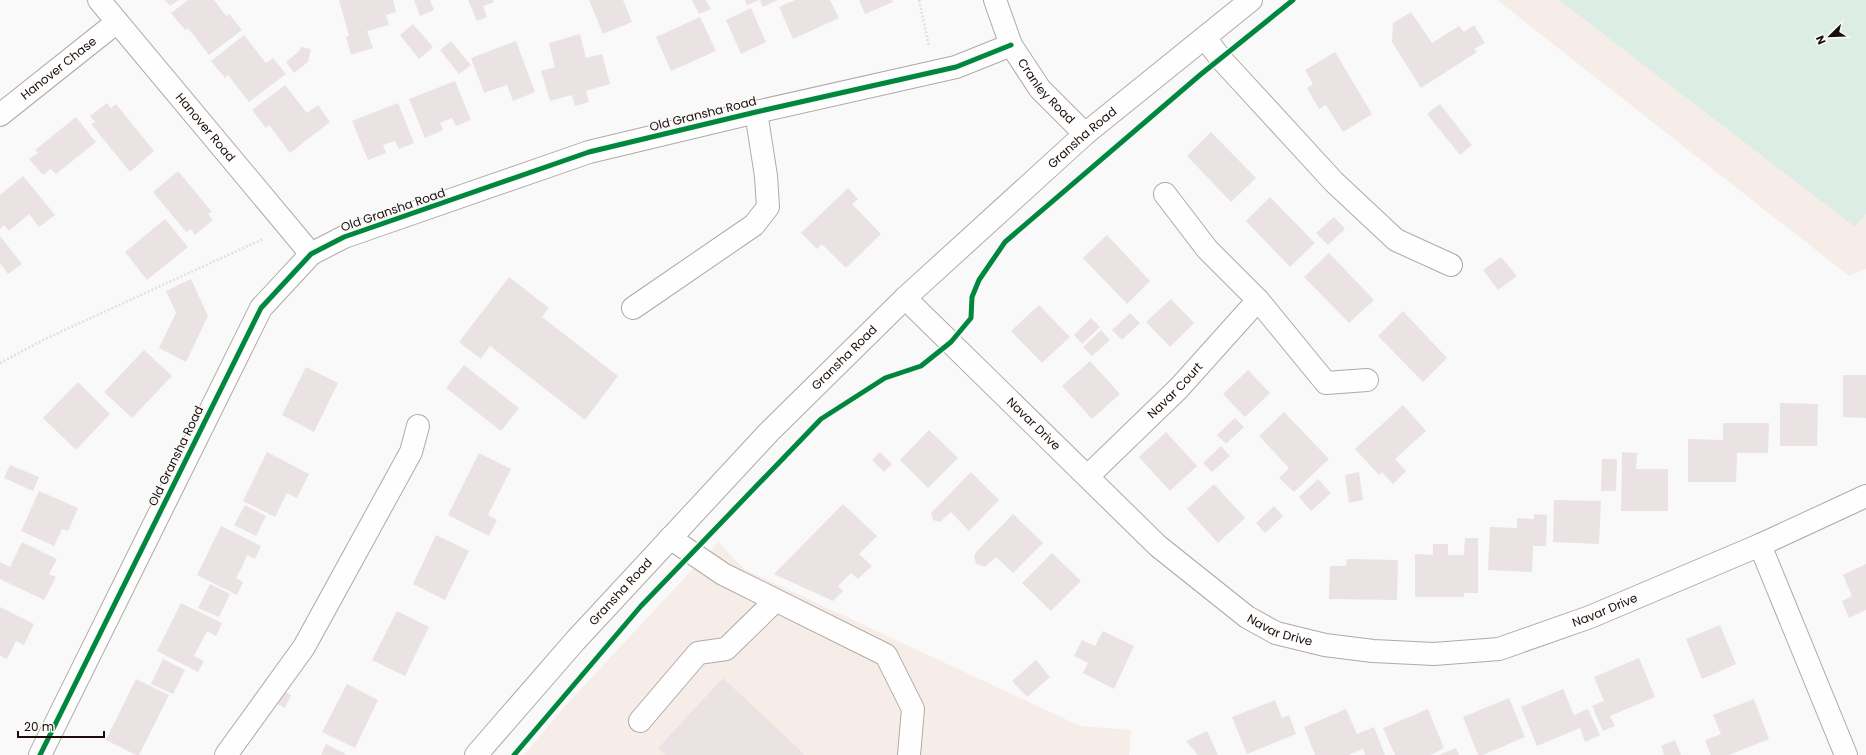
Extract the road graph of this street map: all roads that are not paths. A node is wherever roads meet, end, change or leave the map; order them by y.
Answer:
1 (99, 0) edge
2 (995, 0) edge
3 (1251, 0) edge
4 (117, 22) junction
5 (1205, 38) junction
6 (1011, 45) junction
7 (756, 112) junction
8 (0, 115) edge
9 (1085, 134) junction
10 (1165, 194) dead end
11 (311, 254) junction
12 (1451, 265) dead end
13 (905, 298) junction
14 (1258, 300) junction
15 (633, 308) dead end
16 (1367, 380) dead end
17 (418, 426) dead end
18 (1088, 476) junction
19 (1866, 496) edge
20 (670, 538) junction
21 (1760, 545) junction
22 (775, 601) junction
23 (640, 721) dead end
24 (40, 755) edge
25 (226, 755) edge
26 (476, 755) edge
27 (909, 755) edge
28 (1846, 755) edge

1 - 4 street, Hanover Road
2 - 6 street, Cranley Road
3 - 5 street, Gransha Road
4 - 8 street, Hanover Chase
4 - 11 street, Hanover Road
5 - 9 street, Gransha Road
5 - 12 street
6 - 7 street, Old Gransha Road
6 - 9 street, Cranley Road
7 - 11 street, Old Gransha Road
7 - 15 street
9 - 13 street, Gransha Road
10 - 14 street
11 - 24 street, Old Gransha Road
13 - 18 street, Navar Drive
13 - 20 street, Gransha Road
14 - 16 street
14 - 18 street, Navar Court
17 - 25 street
18 - 21 street, Navar Drive
19 - 21 street, Navar Drive
20 - 22 street
20 - 26 street, Gransha Road
21 - 28 street
22 - 23 street
22 - 27 street

